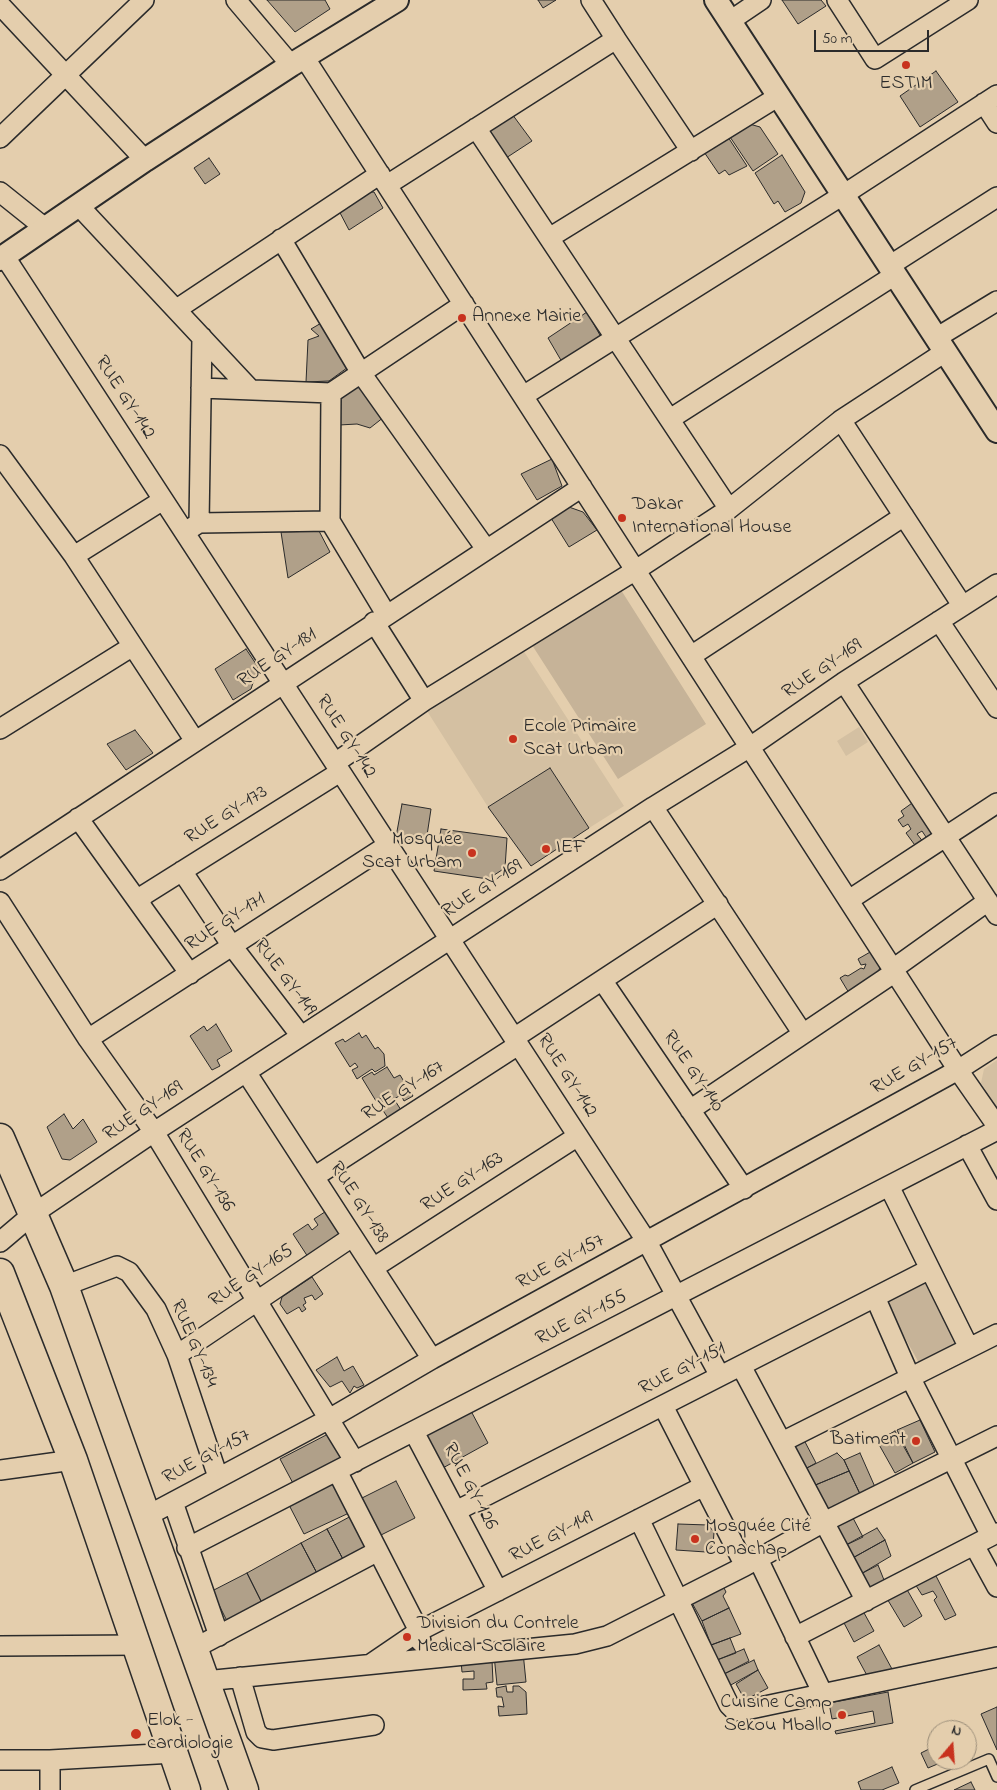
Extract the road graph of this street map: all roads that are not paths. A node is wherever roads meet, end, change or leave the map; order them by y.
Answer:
1 (144, 0) edge
2 (236, 0) edge
3 (397, 0) edge
4 (591, 0) edge
5 (716, 0) edge
6 (761, 0) edge
7 (837, 0) edge
8 (968, 0) edge
9 (4, 5) edge
10 (730, 21) junction
11 (616, 39) junction
12 (298, 61) junction
13 (65, 75) junction
14 (779, 96) junction
15 (991, 99) edge
16 (997, 123) edge
17 (476, 128) junction
18 (0, 138) edge
19 (691, 151) junction
20 (145, 160) junction
21 (383, 179) junction
22 (0, 192) edge
23 (843, 195) junction
24 (997, 197) edge
25 (79, 206) junction
26 (45, 228) junction
27 (549, 238) junction
28 (281, 239) junction
29 (2, 258) edge
30 (892, 271) junction
31 (997, 301) edge
32 (464, 304) junction
33 (177, 309) junction
34 (202, 337) junction
35 (616, 338) junction
36 (940, 345) junction
37 (361, 373) junction
38 (201, 388) junction
39 (251, 390) junction
40 (330, 393) junction
41 (523, 396) junction
42 (670, 419) junction
43 (841, 420) junction
44 (997, 431) edge
45 (0, 455) edge
46 (582, 487) junction
47 (163, 500) junction
48 (730, 509) junction
49 (904, 516) junction
50 (330, 521) junction
51 (192, 528) junction
52 (486, 549) junction
53 (74, 556) junction
54 (636, 570) junction
55 (997, 584) edge
56 (962, 605) junction
57 (380, 618) junction
58 (939, 621) junction
59 (133, 646) junction
60 (691, 656) junction
61 (844, 682) junction
62 (283, 683) junction
63 (995, 699) edge
64 (424, 700) junction
65 (0, 729) edge
66 (195, 741) junction
67 (750, 748) junction
68 (338, 767) junction
69 (997, 803) edge
70 (653, 807) junction
71 (78, 818) junction
72 (946, 837) junction
73 (388, 845) junction
74 (0, 870) edge
75 (182, 871) junction
76 (849, 900) junction
77 (0, 902) edge
78 (140, 902) junction
79 (718, 904) junction
80 (992, 908) edge
81 (450, 939) junction
82 (232, 946) junction
83 (894, 970) junction
84 (190, 974) junction
85 (602, 980) junction
86 (803, 1034) junction
87 (301, 1036) junction
88 (88, 1039) junction
89 (516, 1041) junction
90 (997, 1045) edge
91 (958, 1070) junction
92 (246, 1072) junction
93 (690, 1110) junction
94 (997, 1126) edge
95 (997, 1130) edge
96 (154, 1132) junction
97 (578, 1136) junction
98 (0, 1138) edge
99 (967, 1145) junction
100 (314, 1177) junction
101 (889, 1186) junction
102 (744, 1189) junction
103 (997, 1200) edge
104 (34, 1214) junction
105 (352, 1237) junction
106 (0, 1242) edge
107 (647, 1242) junction
108 (373, 1268) junction
109 (930, 1269) junction
110 (0, 1273) edge
111 (64, 1286) junction
112 (676, 1296) junction
113 (875, 1298) junction
114 (258, 1301) junction
115 (997, 1334) edge
116 (969, 1348) junction
117 (177, 1355) junction
118 (432, 1359) junction
119 (741, 1366) junction
120 (720, 1376) junction
121 (910, 1377) junction
122 (663, 1406) junction
123 (329, 1419) junction
124 (414, 1432) junction
125 (997, 1436) edge
126 (782, 1442) junction
127 (952, 1457) junction
128 (73, 1460) junction
129 (355, 1462) junction
130 (0, 1470) edge
131 (337, 1471) junction
132 (218, 1477) junction
133 (704, 1486) junction
134 (173, 1502) junction
135 (456, 1511) junction
136 (145, 1516) junction
137 (638, 1519) junction
138 (824, 1522) junction
139 (994, 1535) edge
140 (974, 1545) junction
141 (187, 1548) junction
142 (378, 1551) junction
143 (751, 1562) junction
144 (997, 1587) edge
145 (498, 1591) junction
146 (678, 1600) junction
147 (866, 1601) junction
148 (419, 1631) junction
149 (219, 1636) junction
150 (795, 1637) junction
151 (138, 1645) junction
152 (0, 1646) edge
153 (193, 1649) junction
154 (997, 1657) edge
155 (422, 1658) junction
156 (370, 1664) junction
157 (240, 1677) junction
158 (205, 1681) junction
159 (822, 1694) junction
160 (374, 1725) dead end
161 (174, 1754) junction
162 (0, 1760) edge
163 (50, 1760) junction
164 (997, 1777) edge
165 (50, 1790) edge
166 (186, 1790) edge
167 (244, 1790) edge
168 (916, 1790) edge

1 - 13 street
2 - 12 street
3 - 12 street
4 - 11 street
5 - 10 street
6 - 10 street
7 - 8 street
9 - 13 street
10 - 14 street
11 - 17 street
11 - 19 street
12 - 20 street
12 - 21 street
13 - 18 street
13 - 20 street
14 - 19 street
14 - 23 street
15 - 16 street
15 - 23 street
17 - 21 street
17 - 27 street
19 - 27 street
20 - 25 street
21 - 28 street
21 - 32 street
22 - 26 street
23 - 30 street
23 - 35 street
24 - 30 street
25 - 26 street
25 - 33 street
26 - 29 street
27 - 35 street
28 - 33 street
28 - 37 street
29 - 47 street, RUE GY-142
30 - 36 street
30 - 42 street
31 - 36 street, RUE GY-173
32 - 37 street
32 - 41 street
33 - 34 street
34 - 38 street
34 - 39 street
35 - 41 street
35 - 42 street
36 - 43 street, RUE GY-173
36 - 44 street
37 - 40 street
37 - 52 street
38 - 39 street
38 - 51 street
39 - 40 street
40 - 50 street
41 - 46 street
42 - 48 street
43 - 48 street, RUE GY-173
43 - 49 street
45 - 53 street
46 - 52 street, RUE GY-181
46 - 54 street
47 - 51 street, RUE GY-142
47 - 53 street
48 - 54 street, RUE GY-173
49 - 56 street
49 - 60 street
50 - 51 street
50 - 57 street
51 - 62 street, RUE GY-142
52 - 57 street, RUE GY-181
53 - 59 street
54 - 60 street
54 - 64 street, RUE GY-173
55 - 56 street, RUE GY-169
56 - 58 street, RUE GY-169
57 - 62 street, RUE GY-181
57 - 64 street
58 - 61 street, RUE GY-169
58 - 63 street
59 - 65 street
59 - 66 street
60 - 67 street
61 - 67 street, RUE GY-169
61 - 72 street
62 - 66 street, RUE GY-181
62 - 68 street, RUE GY-142
64 - 68 street, RUE GY-173
66 - 71 street, RUE GY-181
67 - 70 street, RUE GY-169
67 - 76 street
68 - 73 street, RUE GY-142
68 - 75 street, RUE GY-173
69 - 72 street
70 - 79 street
70 - 81 street, RUE GY-169
71 - 74 street, RUE GY-181
71 - 78 street
72 - 76 street
72 - 80 street
73 - 81 street, RUE GY-142
73 - 82 street, RUE GY-171
75 - 78 street, RUE GY-173
75 - 82 street, RUE GY-149
76 - 83 street
77 - 88 street, RUE GY-136
78 - 84 street
79 - 85 street, RUE GY-167
79 - 86 street
80 - 83 street
81 - 87 street, RUE GY-169
81 - 89 street, RUE GY-142
82 - 84 street, RUE GY-171
82 - 87 street, RUE GY-149
83 - 86 street
83 - 91 street
84 - 88 street, RUE GY-171
85 - 89 street, RUE GY-167
85 - 93 street, RUE GY-140
86 - 93 street
87 - 92 street, RUE GY-169
88 - 96 street, RUE GY-136
89 - 97 street, RUE GY-142
89 - 100 street, RUE GY-167
90 - 91 street, RUE GY-157
91 - 94 street
91 - 102 street, RUE GY-157
92 - 96 street, RUE GY-169
92 - 100 street, RUE GY-138
93 - 102 street, RUE GY-140
95 - 99 street, RUE GY-155
96 - 104 street, RUE GY-169
96 - 114 street, RUE GY-136
97 - 107 street, RUE GY-142
97 - 108 street, RUE GY-163
98 - 104 main road
99 - 101 street, RUE GY-155
99 - 103 street
100 - 105 street, RUE GY-138
101 - 109 street
101 - 112 street, RUE GY-155
102 - 107 street, RUE GY-157
104 - 106 street, RUE GY-169
104 - 111 main road
105 - 108 street, RUE GY-138
105 - 114 street, RUE GY-165
107 - 112 street, RUE GY-142
107 - 118 street, RUE GY-157
108 - 118 street, RUE GY-138
109 - 113 street, RUE GY-151
109 - 116 street
110 - 128 main road
111 - 117 street, RUE GY-134
111 - 136 main road
112 - 120 street, RUE GY-142
112 - 124 street, RUE GY-155
113 - 119 street, RUE GY-151
113 - 121 street
114 - 117 street, RUE GY-165
114 - 123 street, RUE GY-136
115 - 116 street
116 - 121 street
117 - 132 street, RUE GY-134
118 - 123 street, RUE GY-157
119 - 120 street, RUE GY-151
119 - 126 street
120 - 122 street, RUE GY-151
121 - 126 street
121 - 127 street
122 - 133 street
122 - 135 street, RUE GY-151
123 - 129 street, RUE GY-136
123 - 132 street, RUE GY-157
124 - 129 street, RUE GY-155
124 - 135 street, RUE GY-126
125 - 127 street
126 - 138 street
127 - 138 street
127 - 139 street
128 - 130 street
128 - 151 main road
129 - 131 street, RUE GY-155
131 - 141 street, RUE GY-155
131 - 142 street
132 - 134 street, RUE GY-157
133 - 137 street, RUE GY-149
133 - 143 street
134 - 136 street, RUE GY-157
134 - 141 street
135 - 145 street, RUE GY-126
136 - 153 main road
137 - 145 street, RUE GY-149
137 - 146 street
138 - 143 street
138 - 147 street
139 - 140 street
140 - 144 street
140 - 147 street
141 - 149 street
142 - 148 street
142 - 149 street
143 - 146 street
143 - 150 street
145 - 148 street, RUE GY-149
146 - 155 street
146 - 159 street
147 - 150 street
148 - 155 street
148 - 156 street, RUE GY-149
149 - 153 street
150 - 159 street
151 - 152 street
151 - 161 main road
153 - 158 main road
154 - 159 street
155 - 156 street
156 - 157 street
157 - 158 street
157 - 160 street
158 - 167 main road
161 - 163 street
161 - 166 main road
162 - 163 street
163 - 165 street
164 - 168 lane

